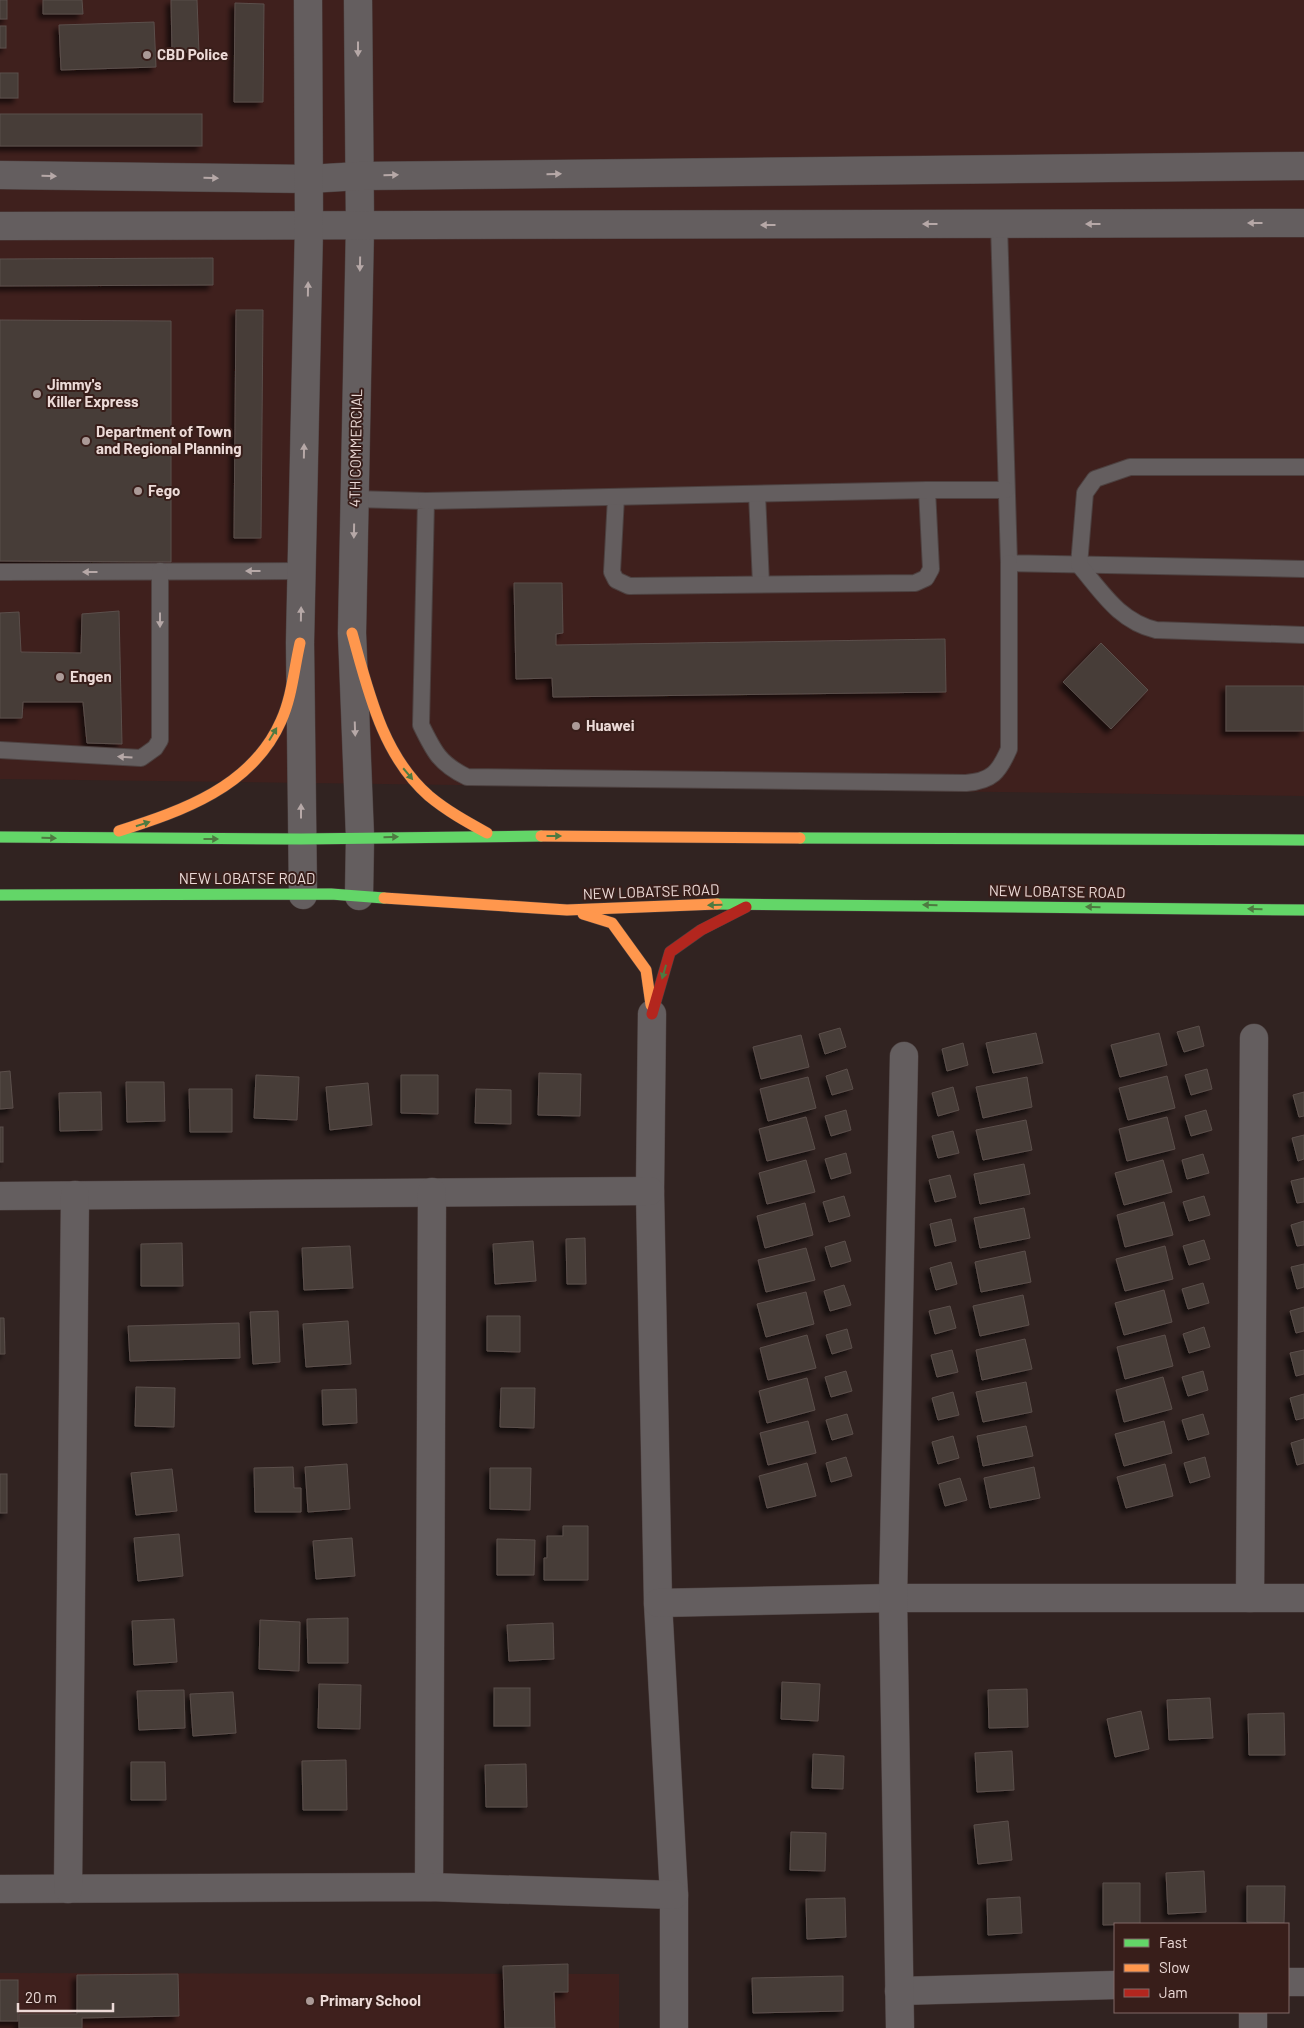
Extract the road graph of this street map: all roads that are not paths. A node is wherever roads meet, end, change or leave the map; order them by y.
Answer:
1 (308, 0) edge
2 (358, 0) edge
3 (1304, 166) edge
4 (0, 175) edge
5 (359, 176) junction
6 (309, 179) junction
7 (1304, 223) edge
8 (998, 224) junction
9 (0, 226) edge
10 (360, 226) junction
11 (309, 227) junction
12 (1304, 467) edge
13 (927, 490) junction
14 (1006, 490) junction
15 (758, 494) junction
16 (616, 497) junction
17 (355, 500) junction
18 (426, 501) junction
19 (1008, 563) junction
20 (1079, 565) junction
21 (1304, 569) edge
22 (302, 571) junction
23 (0, 572) edge
24 (160, 572) junction
25 (761, 584) junction
26 (352, 632) junction
27 (1304, 635) edge
28 (300, 643) junction
29 (0, 750) edge
30 (491, 836) junction
31 (0, 837) edge
32 (360, 837) junction
33 (96, 839) junction
34 (301, 839) junction
35 (1304, 840) edge
36 (0, 895) edge
37 (303, 895) junction
38 (359, 896) junction
39 (754, 903) junction
40 (567, 910) junction
41 (1304, 910) edge
42 (652, 1014) junction
43 (1254, 1038) dead end
44 (904, 1056) dead end
45 (650, 1191) junction
46 (432, 1192) junction
47 (0, 1196) edge
48 (75, 1196) junction
49 (893, 1598) junction
50 (1250, 1598) junction
51 (1304, 1598) edge
52 (658, 1603) junction
53 (429, 1887) junction
54 (0, 1889) edge
55 (68, 1889) junction
56 (674, 1896) junction
57 (1289, 1982) edge
58 (1304, 1982) edge
59 (1114, 1985) edge
60 (899, 1991) junction
61 (1253, 2013) edge
62 (674, 2028) edge
63 (900, 2028) edge
64 (1253, 2028) edge

1 - 6 street
2 -> 5 street, 4TH COMMERCIAL
5 -> 3 street
4 -> 6 street
5 - 6 street
5 - 10 street, 4TH COMMERCIAL
6 - 11 street
7 -> 8 street
8 -> 10 street
8 - 14 lane
9 - 11 street
10 - 11 street
10 -> 17 street, 4TH COMMERCIAL
22 -> 11 street
12 - 20 lane
13 - 14 lane
13 - 15 lane
13 - 25 lane
14 - 19 lane
15 - 16 lane
15 - 25 lane
16 - 18 lane
16 - 25 lane
17 - 18 lane
17 -> 26 street, 4TH COMMERCIAL
18 - 19 lane
19 - 20 lane
20 - 21 lane
20 - 27 lane
22 -> 24 lane
28 -> 22 street
24 -> 23 lane
24 -> 29 lane
26 -> 30 main road
26 -> 32 street, 4TH COMMERCIAL
33 -> 28 main road
34 -> 28 street
32 -> 30 main road
30 -> 35 main road
31 -> 33 main road
32 - 34 main road
32 - 38 street, 4TH COMMERCIAL
33 -> 34 main road
34 - 37 street
36 - 37 main road, NEW LOBATSE ROAD
37 - 38 main road, NEW LOBATSE ROAD
38 - 40 main road, NEW LOBATSE ROAD
39 -> 40 main road, NEW LOBATSE ROAD
41 -> 39 main road, NEW LOBATSE ROAD
39 -> 42 main road
40 - 42 main road
42 - 45 street
43 - 50 street
44 - 49 street
45 - 46 street
45 - 52 street
46 - 48 street
46 - 53 street
47 - 48 street
48 - 55 street
49 - 50 street
49 - 52 street
49 - 60 street
50 - 51 street
52 - 56 street
53 - 55 street
53 - 56 street
54 - 55 street
56 - 62 street
57 - 58 street
59 - 60 street
60 - 63 street
61 - 64 street

